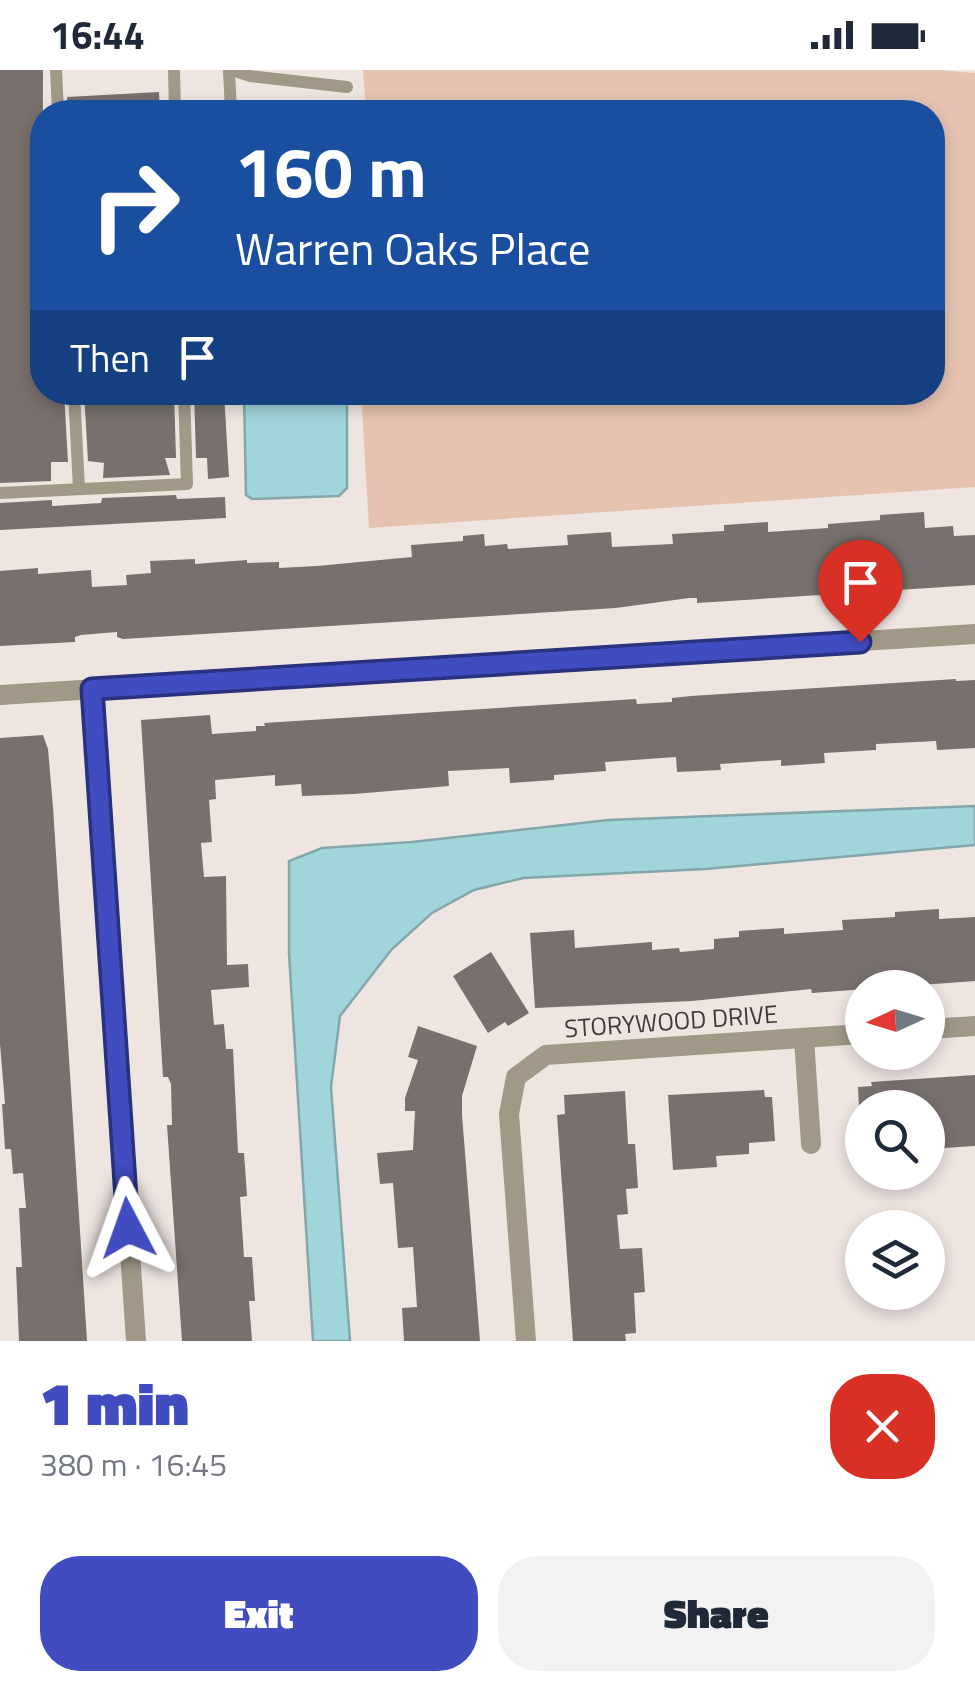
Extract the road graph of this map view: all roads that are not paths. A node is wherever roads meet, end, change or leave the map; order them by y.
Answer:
1 (56, 70) edge
2 (174, 70) edge
3 (231, 70) edge
4 (348, 87) dead end
5 (57, 100) edge
6 (175, 100) edge
7 (231, 100) edge
8 (75, 405) edge
9 (184, 405) edge
10 (79, 489) junction
11 (0, 493) edge
12 (975, 634) edge
13 (92, 689) junction
14 (0, 695) edge
15 (975, 1026) edge
16 (945, 1028) edge
17 (845, 1035) edge
18 (804, 1038) junction
19 (812, 1144) dead end
20 (136, 1341) edge
21 (526, 1341) edge

1 - 5 lane
2 - 6 lane
3 - 4 lane
3 - 7 lane
8 - 10 lane
9 - 10 lane
10 - 11 lane
12 - 13 street
13 - 14 street
13 - 20 street
15 - 16 street
17 - 18 street, STORYWOOD DRIVE
18 - 19 street
18 - 21 street, STORYWOOD DRIVE

